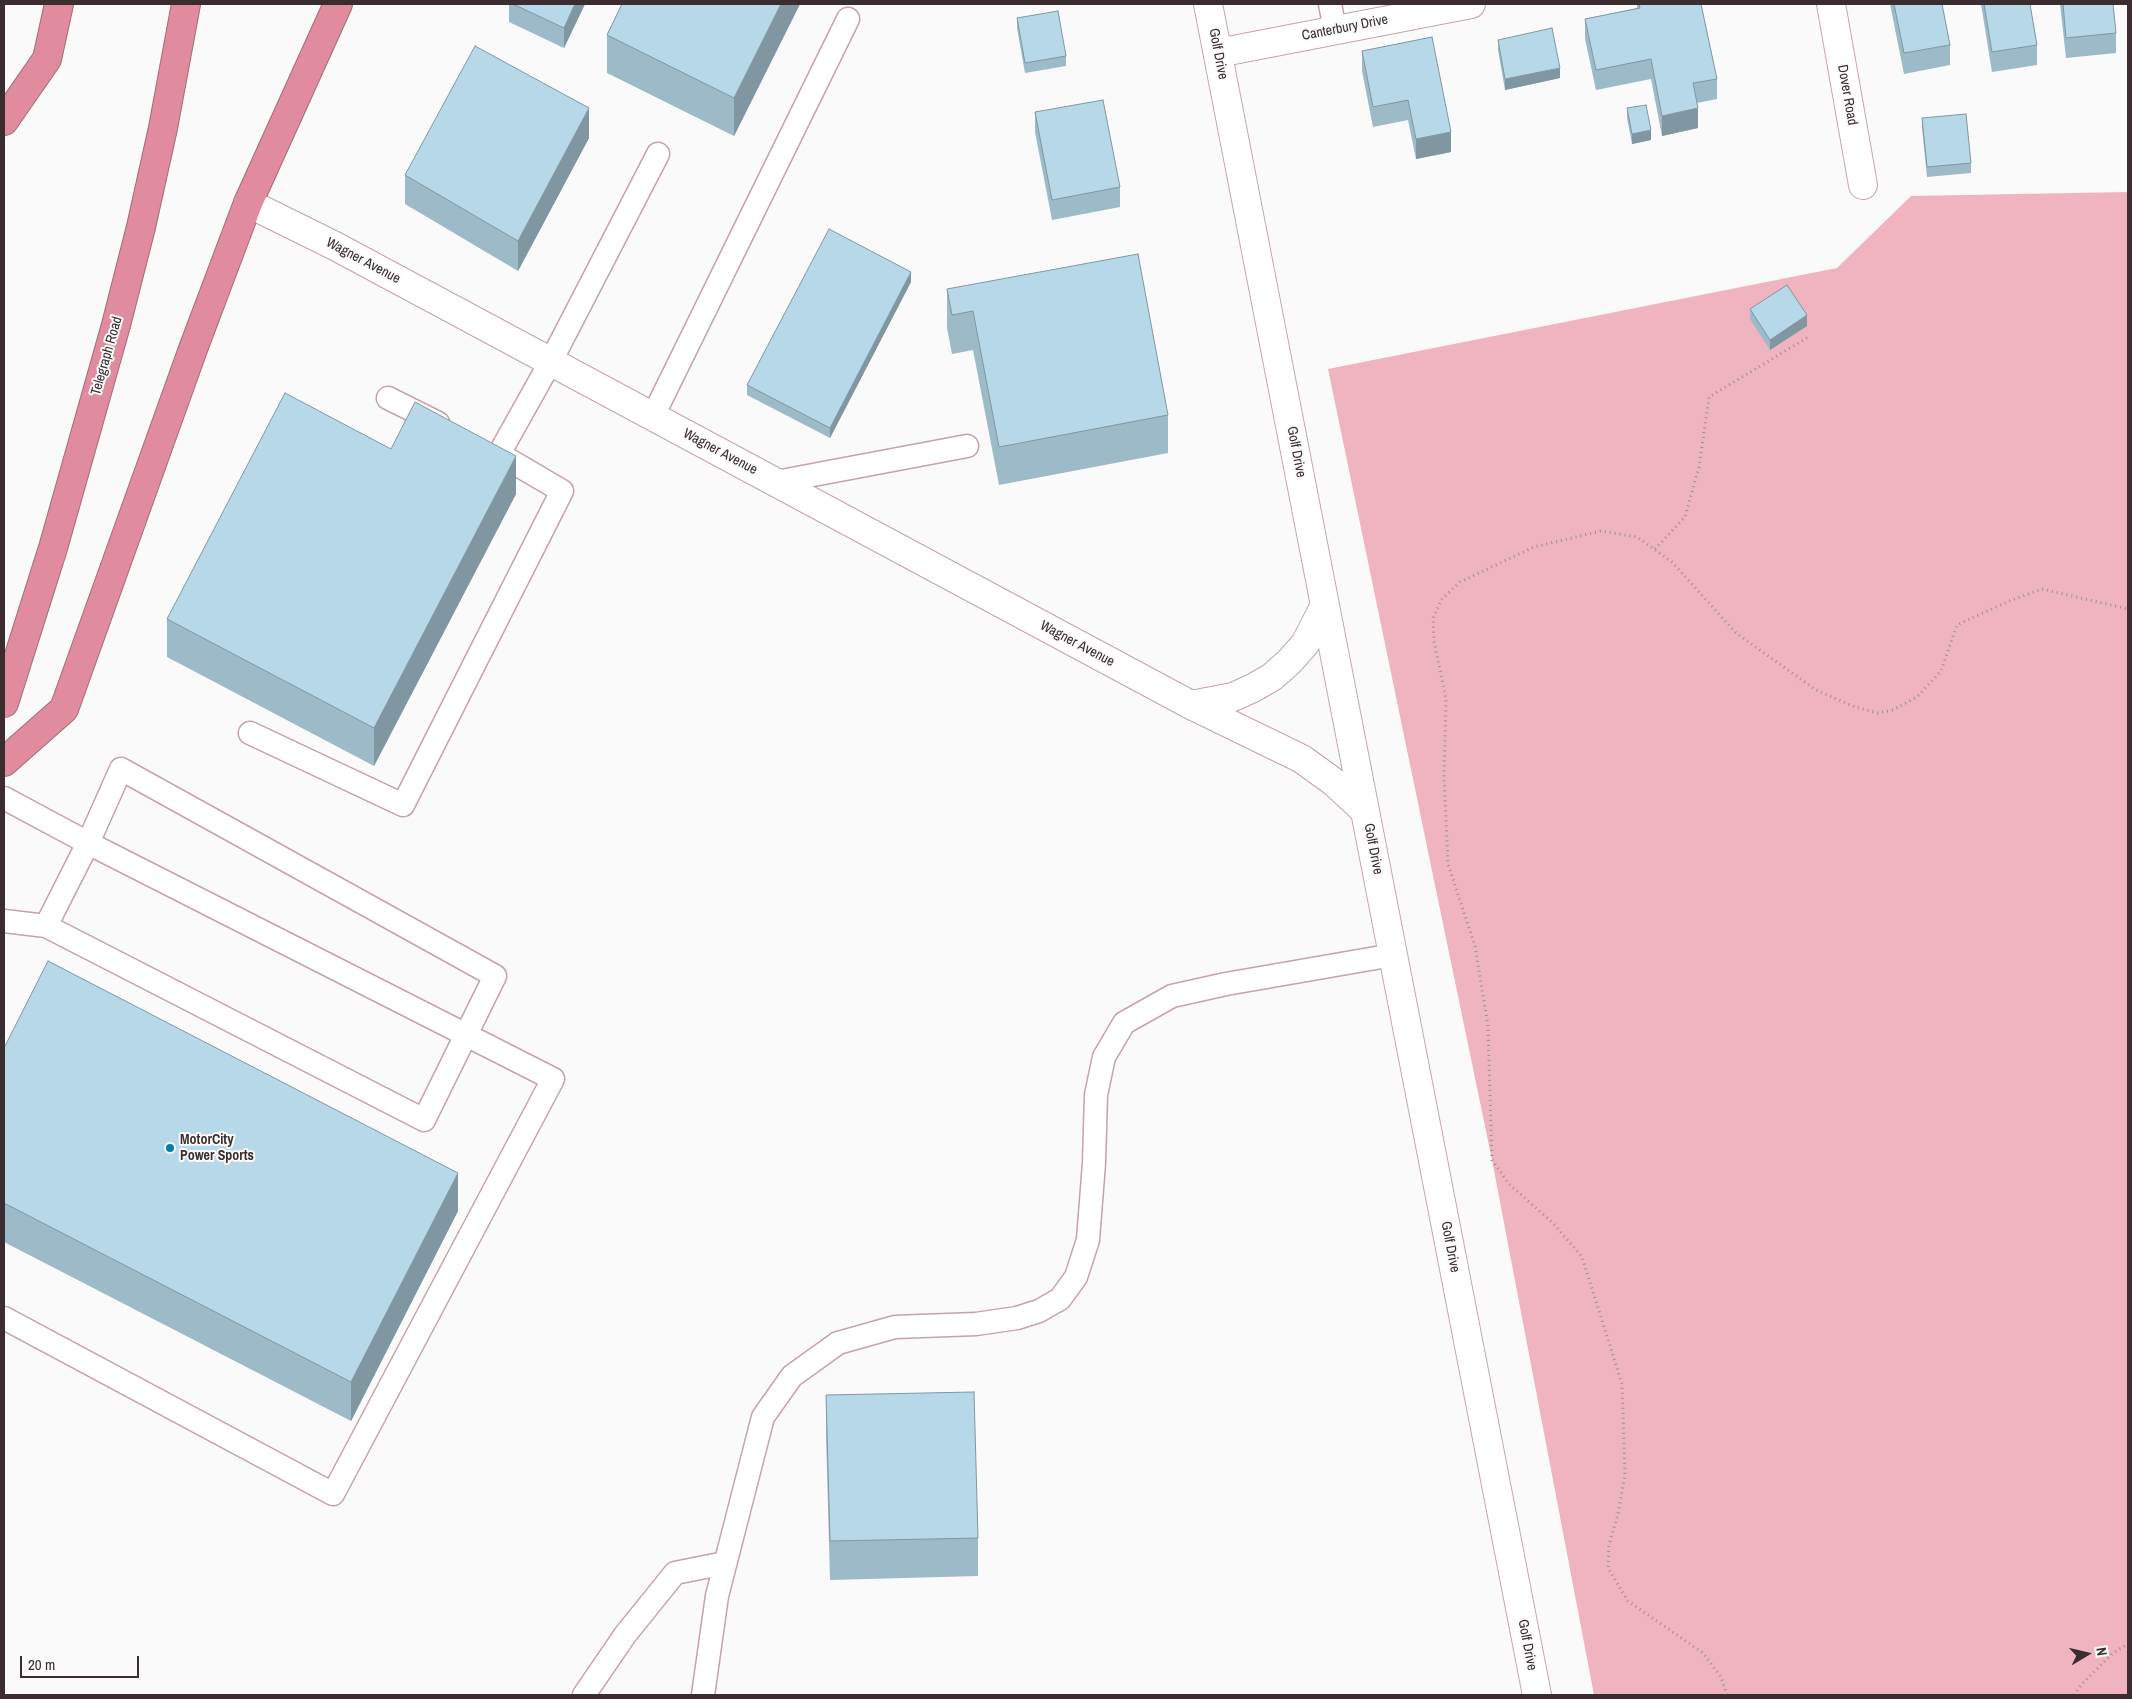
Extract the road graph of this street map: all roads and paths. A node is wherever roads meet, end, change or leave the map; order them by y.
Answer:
1 (59, 4) edge
2 (186, 4) edge
3 (338, 4) edge
4 (1208, 4) edge
5 (1330, 4) edge
6 (1471, 4) edge
7 (1830, 4) edge
8 (848, 19) dead end
9 (1335, 30) junction
10 (1218, 53) junction
11 (4, 122) edge
12 (658, 154) dead end
13 (1863, 186) dead end
14 (248, 202) junction
15 (1810, 336) dead end
16 (551, 361) junction
17 (388, 398) dead end
18 (653, 416) junction
19 (456, 433) edge
20 (967, 446) dead end
21 (776, 482) junction
22 (1655, 549) junction
23 (1325, 604) junction
24 (2128, 608) edge
25 (4, 703) edge
26 (1191, 705) junction
27 (250, 733) dead end
28 (4, 762) edge
29 (4, 798) edge
30 (1365, 811) junction
31 (88, 843) junction
32 (4, 921) edge
33 (46, 926) junction
34 (1393, 954) junction
35 (466, 1034) junction
36 (4, 1318) edge
37 (725, 1563) junction
38 (2128, 1644) edge
39 (584, 1695) edge
40 (703, 1695) edge
41 (1537, 1695) edge
42 (1727, 1695) edge
43 (2074, 1695) edge

1 - 11 highway
2 - 25 highway, Telegraph Road
3 - 14 highway
4 - 10 street, Golf Drive
5 - 9 lane
6 - 9 street, Canterbury Drive
7 - 13 street, Dover Road
8 - 18 lane
9 - 10 street, Canterbury Drive
10 - 23 street, Golf Drive
12 - 16 lane
14 - 16 street, Wagner Avenue
14 - 28 highway
15 - 22 path
16 - 18 street, Wagner Avenue
16 - 27 lane
17 - 19 lane
18 - 21 street, Wagner Avenue
20 - 21 lane
21 - 26 street, Wagner Avenue
22 - 24 path
22 - 42 path
23 - 26 street
23 - 30 street, Golf Drive
26 - 30 street, Wagner Avenue
29 - 31 lane
30 - 34 street, Golf Drive
31 - 33 lane
31 - 35 lane
31 - 35 lane
32 - 33 lane
33 - 35 lane
34 - 37 lane
34 - 41 street, Golf Drive
35 - 36 lane
37 - 39 lane
37 - 40 lane
38 - 43 path

